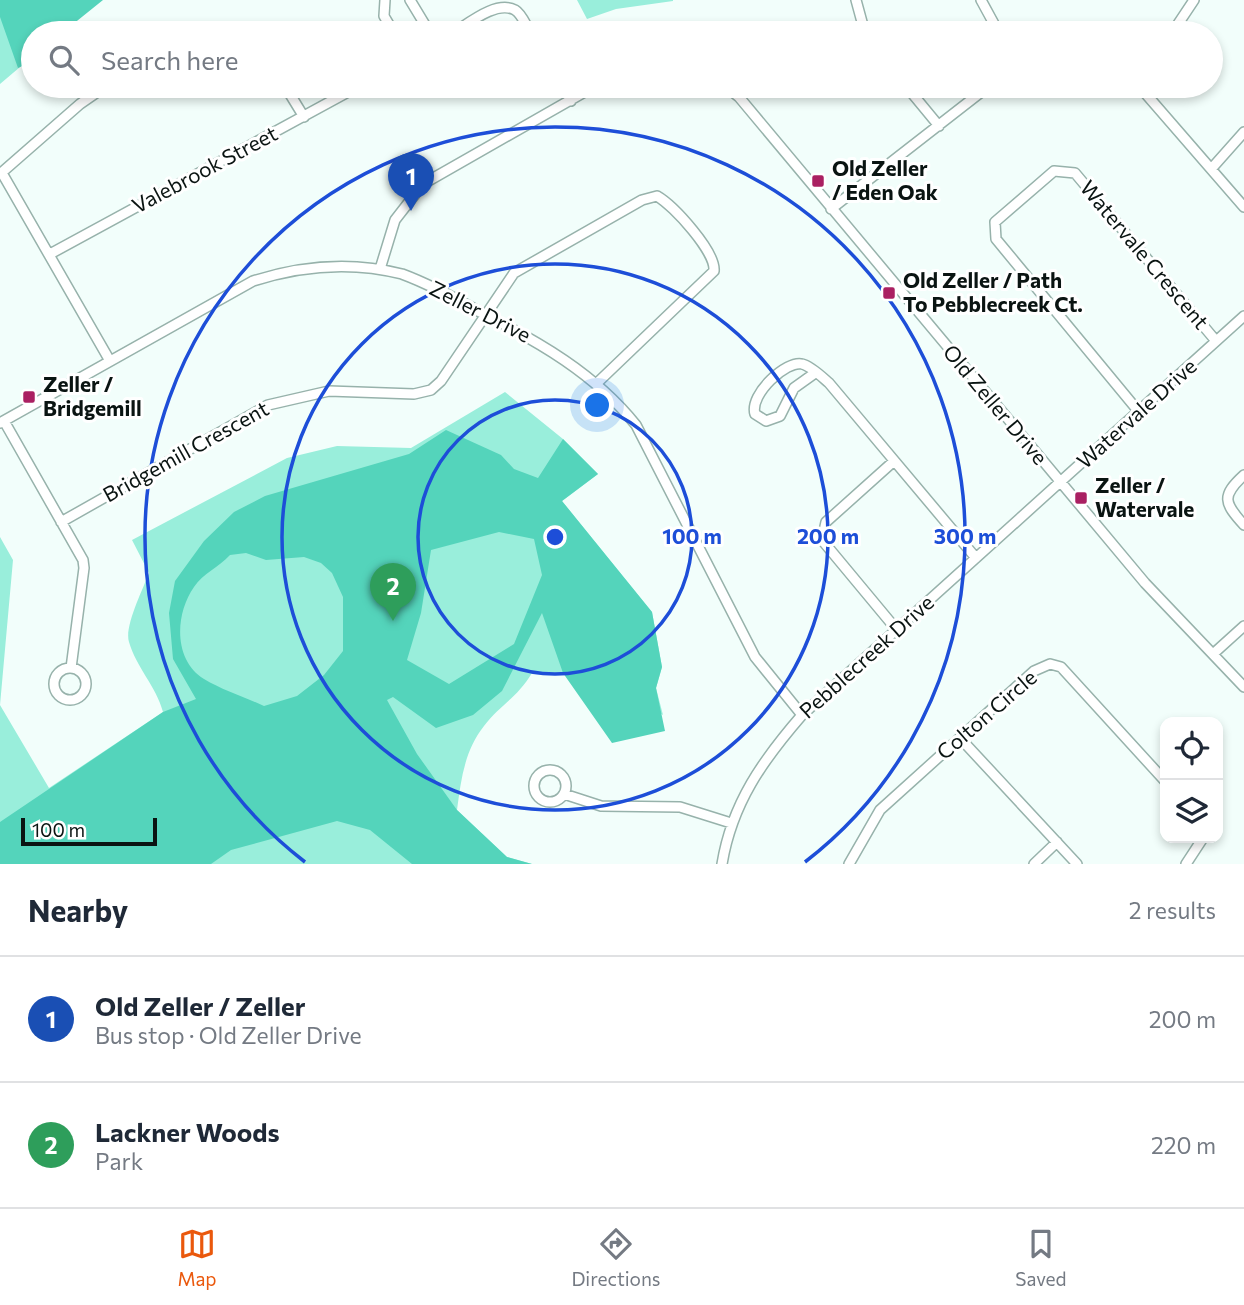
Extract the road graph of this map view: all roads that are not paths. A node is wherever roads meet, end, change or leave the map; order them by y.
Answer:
1 (385, 0) edge
2 (410, 0) edge
3 (856, 0) edge
4 (981, 0) edge
5 (1194, 0) edge
6 (387, 21) edge
7 (423, 21) edge
8 (473, 21) edge
9 (524, 21) edge
10 (861, 21) edge
11 (992, 21) edge
12 (1180, 21) edge
13 (88, 98) edge
14 (292, 98) edge
15 (338, 98) edge
16 (574, 98) edge
17 (740, 98) edge
18 (916, 98) edge
19 (974, 98) edge
20 (1150, 98) edge
21 (570, 100) joint
22 (304, 117) junction
23 (939, 126) junction
24 (1244, 132) edge
25 (1212, 168) junction
26 (1, 173) edge
27 (1244, 207) edge
28 (831, 209) junction
29 (51, 254) junction
30 (380, 269) junction
31 (486, 314) junction
32 (1244, 316) edge
33 (1216, 341) junction
34 (110, 361) junction
35 (815, 373) junction
36 (596, 384) junction
37 (1139, 412) junction
38 (2, 422) edge
39 (894, 461) junction
40 (1244, 475) edge
41 (1060, 483) junction
42 (61, 522) junction
43 (1244, 525) edge
44 (976, 558) junction
45 (1244, 626) edge
46 (896, 629) junction
47 (1213, 654) junction
48 (71, 668) dead end
49 (1244, 687) edge
50 (802, 715) junction
51 (960, 738) junction
52 (1164, 780) edge
53 (564, 794) dead end
54 (731, 823) junction
55 (1057, 842) junction
56 (1200, 843) edge
57 (722, 864) edge
58 (849, 864) edge
59 (1034, 864) edge
60 (1077, 864) edge
61 (1186, 864) edge

1 - 6 street
2 - 7 street
3 - 10 street
4 - 11 street
5 - 12 street
8 - 9 street
13 - 26 street
14 - 22 street
15 - 22 street, Valebrook Street
16 - 21 street
17 - 28 street, Old Zeller Drive
18 - 23 street
19 - 23 street
20 - 25 street
21 - 30 street
22 - 29 street, Valebrook Street
23 - 28 street
24 - 25 street
25 - 27 street
26 - 29 street
28 - 41 street, Old Zeller Drive
29 - 34 street
30 - 31 street, Zeller Drive
30 - 34 street, Zeller Drive
31 - 36 street, Zeller Drive
31 - 36 street
31 - 42 street, Bridgemill Crescent
32 - 33 street, Watervale Drive
33 - 37 street, Watervale Drive
33 - 37 street, Watervale Crescent
34 - 38 street, Zeller Drive
35 - 35 street
35 - 39 street
36 - 50 street, Zeller Drive
37 - 41 street, Watervale Drive
38 - 42 street
39 - 44 street
39 - 46 street
40 - 43 street
41 - 44 street, Pebblecreek Drive
41 - 47 street, Old Zeller Drive
42 - 48 street
44 - 46 street, Pebblecreek Drive
45 - 47 street
46 - 50 street, Pebblecreek Drive
47 - 49 street, Old Zeller Drive
50 - 54 street, Pebblecreek Drive
51 - 52 street, Colton Circle
51 - 55 street
51 - 58 street, Colton Circle
53 - 54 street
54 - 57 street, Pebblecreek Drive
55 - 59 street
55 - 60 street
56 - 61 street

